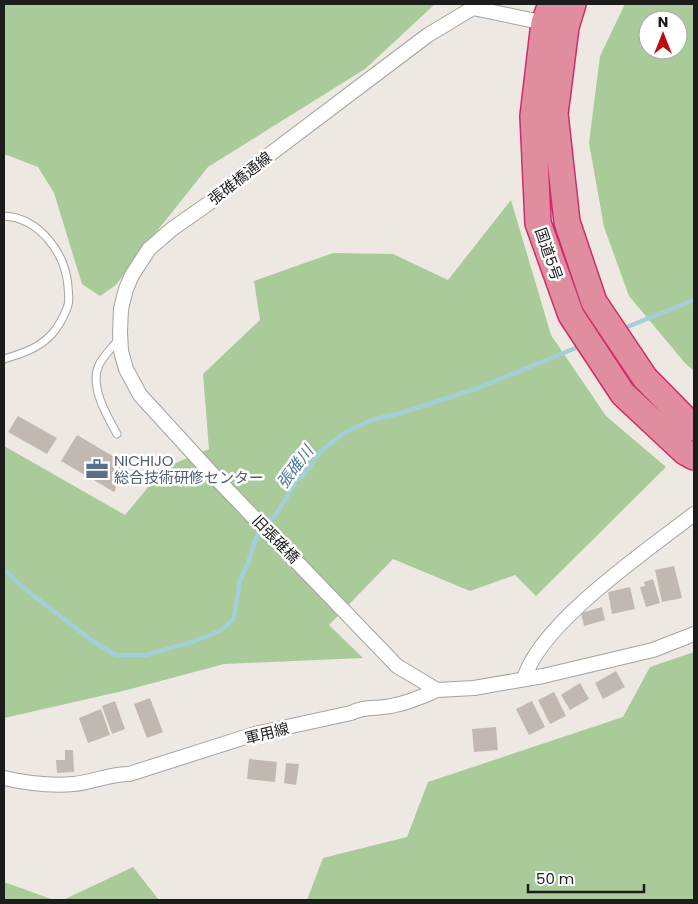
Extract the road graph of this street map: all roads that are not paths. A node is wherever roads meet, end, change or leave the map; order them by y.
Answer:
1 (558, 14) edge
2 (4, 216) edge
3 (120, 338) junction
4 (4, 359) edge
5 (694, 428) edge
6 (118, 434) dead end
7 (694, 457) edge
8 (215, 477) joint
9 (694, 514) edge
10 (694, 634) edge
11 (524, 679) junction
12 (437, 690) junction
13 (4, 778) edge

1 - 3 street, 張碓橋通線
1 - 5 highway, 国道5号
1 - 7 highway, 国道5号
2 - 4 lane
3 - 6 lane
3 - 8 street, 張碓橋通線
8 - 12 street, 旧張碓橋
9 - 11 street
10 - 11 street
11 - 12 street
12 - 13 street, 軍用線

